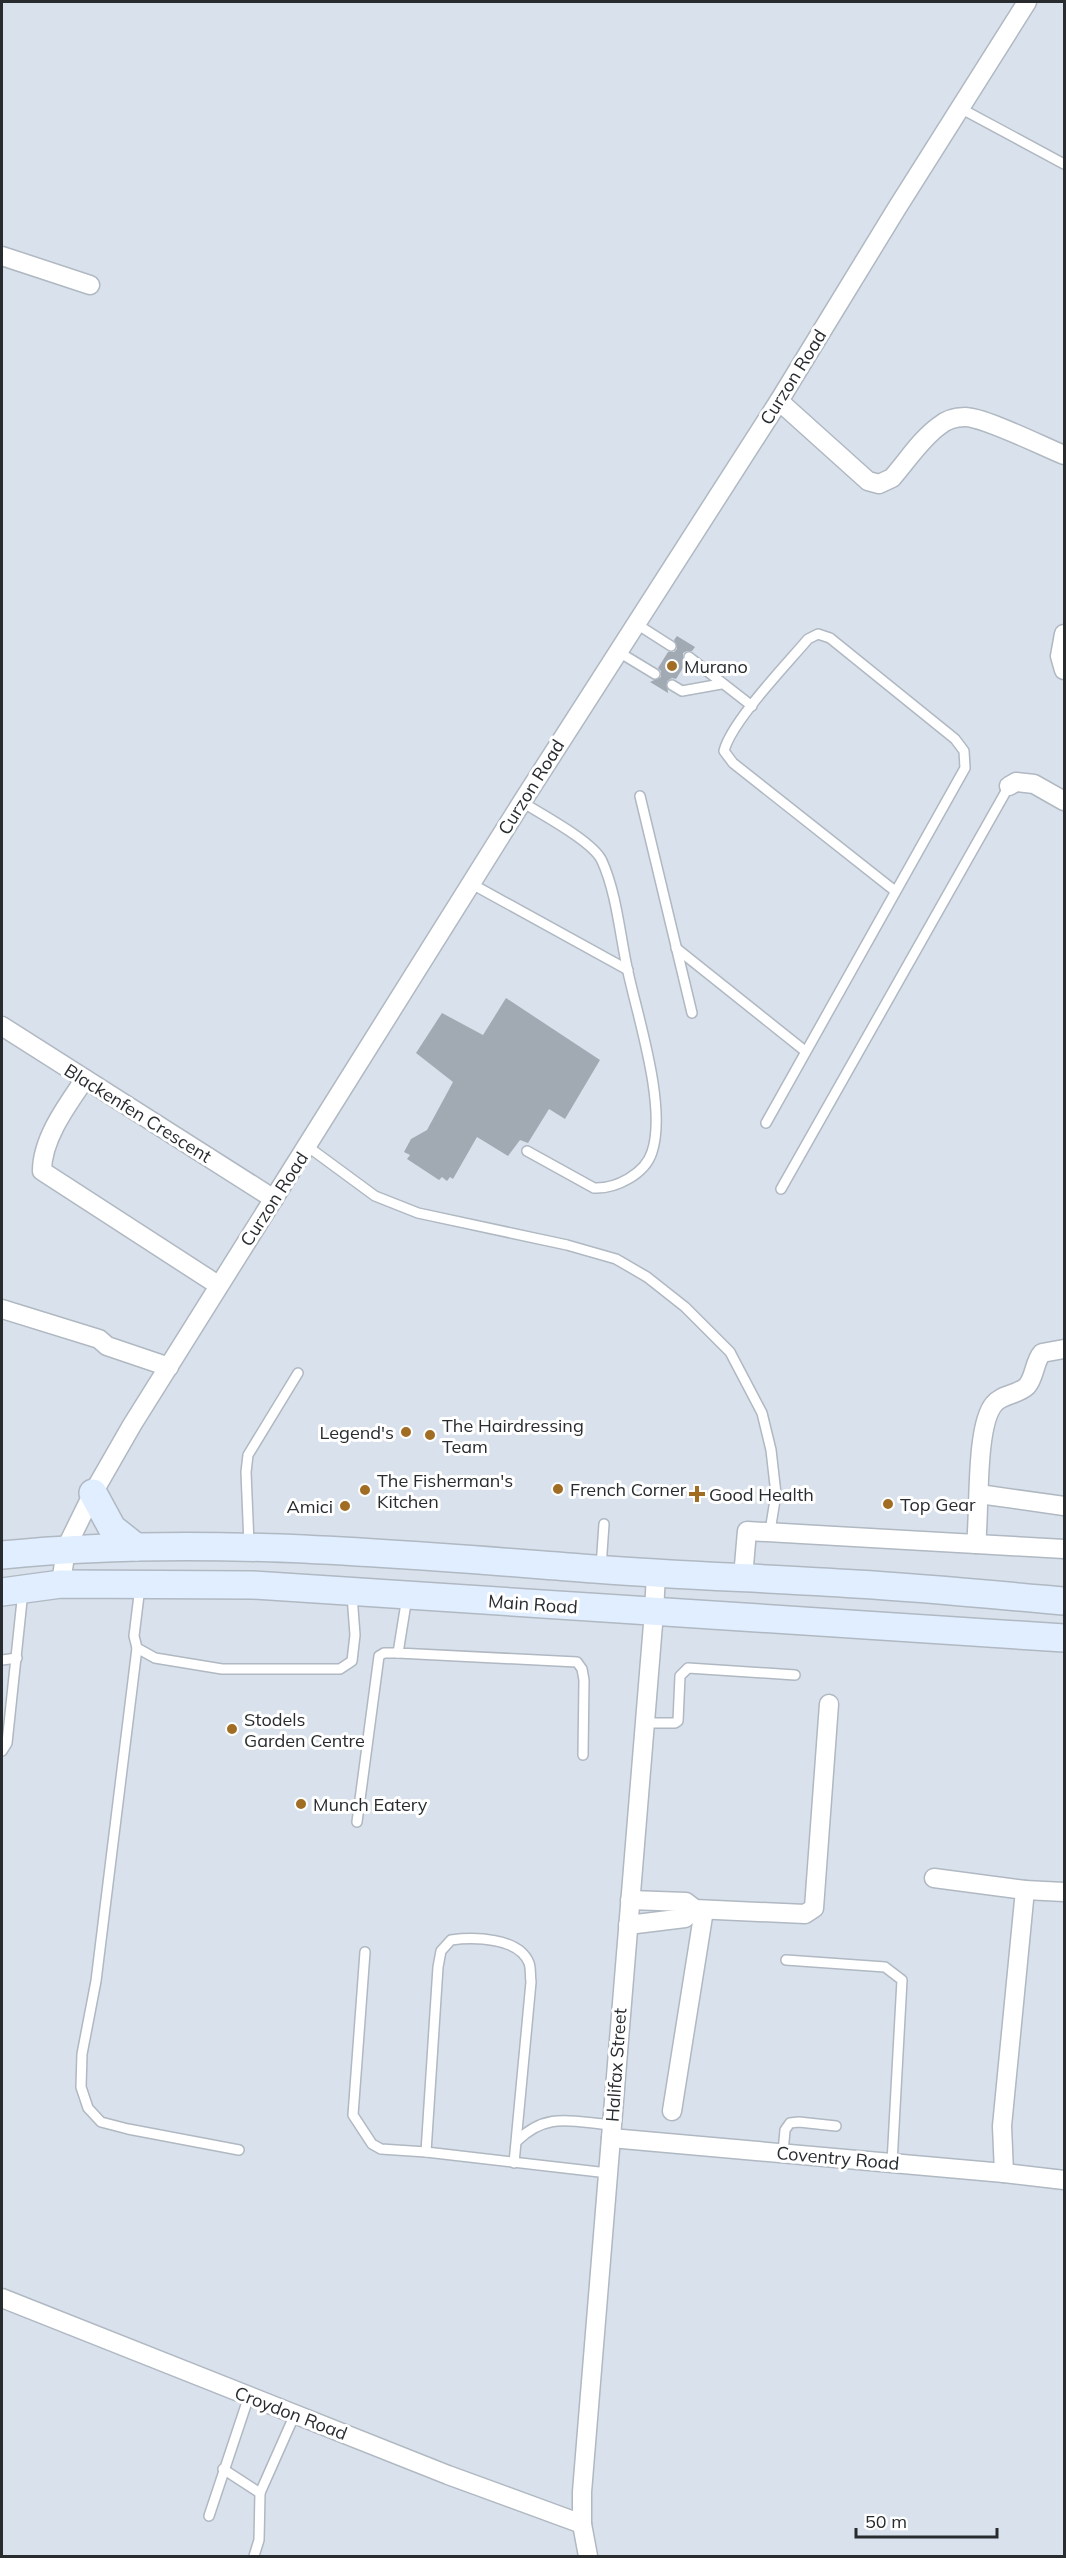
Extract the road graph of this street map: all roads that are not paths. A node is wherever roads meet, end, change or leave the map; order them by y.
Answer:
1 (1027, 2) edge
2 (960, 108) junction
3 (1065, 164) edge
4 (2, 256) edge
5 (90, 285) dead end
6 (779, 401) junction
7 (1065, 456) edge
8 (634, 623) junction
9 (1065, 634) edge
10 (671, 646) dead end
11 (617, 651) junction
12 (689, 657) dead end
13 (1065, 670) edge
14 (655, 674) dead end
15 (721, 684) junction
16 (672, 685) dead end
17 (752, 706) junction
18 (1009, 786) joint
19 (640, 795) dead end
20 (1065, 801) edge
21 (522, 802) junction
22 (470, 883) junction
23 (895, 891) junction
24 (676, 948) junction
25 (628, 970) junction
26 (692, 1013) dead end
27 (2, 1026) edge
28 (806, 1051) junction
29 (85, 1079) junction
30 (766, 1123) dead end
31 (307, 1146) junction
32 (526, 1151) dead end
33 (781, 1189) dead end
34 (274, 1199) junction
35 (218, 1285) junction
36 (2, 1309) edge
37 (1065, 1349) edge
38 (172, 1363) junction
39 (298, 1373) dead end
40 (93, 1493) junction
41 (979, 1494) junction
42 (1065, 1506) edge
43 (604, 1524) dead end
44 (770, 1531) junction
45 (976, 1544) junction
46 (136, 1546) junction
47 (249, 1547) junction
48 (66, 1548) junction
49 (1065, 1549) edge
50 (2, 1555) edge
51 (601, 1569) junction
52 (656, 1574) junction
53 (744, 1577) junction
54 (61, 1584) junction
55 (140, 1584) junction
56 (12, 1591) edge
57 (352, 1592) junction
58 (407, 1595) junction
59 (1065, 1600) edge
60 (654, 1612) junction
61 (1065, 1638) edge
62 (137, 1648) junction
63 (398, 1653) junction
64 (17, 1658) junction
65 (2, 1660) edge
66 (795, 1675) dead end
67 (829, 1704) dead end
68 (645, 1723) junction
69 (2, 1751) edge
70 (583, 1755) dead end
71 (357, 1822) dead end
72 (934, 1878) dead end
73 (1025, 1890) junction
74 (1065, 1892) edge
75 (630, 1900) junction
76 (700, 1909) junction
77 (628, 1925) junction
78 (365, 1952) dead end
79 (786, 1960) dead end
80 (672, 2111) dead end
81 (836, 2126) dead end
82 (611, 2132) junction
83 (518, 2141) junction
84 (239, 2150) dead end
85 (426, 2152) junction
86 (783, 2153) junction
87 (514, 2163) junction
88 (892, 2163) junction
89 (608, 2173) junction
90 (1004, 2173) junction
91 (1065, 2180) edge
92 (2, 2298) edge
93 (249, 2396) junction
94 (295, 2414) junction
95 (224, 2469) junction
96 (260, 2493) junction
97 (209, 2516) dead end
98 (582, 2524) junction
99 (254, 2556) edge
100 (588, 2556) edge

1 - 2 street, Curzon Road
2 - 3 lane
2 - 6 street, Curzon Road
4 - 5 street
6 - 7 street
6 - 8 street, Curzon Road
8 - 10 lane
8 - 11 street, Curzon Road
9 - 13 street
11 - 14 lane
11 - 21 street, Curzon Road
12 - 15 lane
15 - 16 lane
15 - 17 lane
17 - 23 lane
17 - 23 lane
18 - 20 street
18 - 33 lane
19 - 24 lane
21 - 22 street, Curzon Road
21 - 25 lane
22 - 25 lane
22 - 31 street, Curzon Road
23 - 28 lane
24 - 26 lane
24 - 28 lane
25 - 32 lane
27 - 29 street, Blackenfen Crescent
28 - 30 lane
29 - 34 street, Blackenfen Crescent
29 - 35 street
31 - 34 street, Curzon Road
31 - 44 lane
34 - 35 street, Curzon Road
35 - 38 street, Curzon Road
36 - 38 street
37 - 41 street
38 - 40 street, Curzon Road
39 - 47 lane
40 - 46 main road
40 - 48 street, Curzon Road
41 - 42 street
41 - 45 street
43 - 51 lane
44 - 45 street
44 - 53 street
45 - 49 street
46 - 47 main road
46 - 48 main road
47 - 51 main road
48 - 50 main road
48 - 54 street, Curzon Road
51 - 52 main road
52 - 53 main road
52 - 60 street, Halifax Street
53 - 59 main road
54 - 55 main road, Main Road
54 - 56 main road, Main Road
55 - 57 main road, Main Road
55 - 62 lane
56 - 64 lane
57 - 58 main road, Main Road
57 - 62 lane
58 - 60 main road, Main Road
58 - 63 lane
60 - 61 main road, Main Road
60 - 68 street, Halifax Street
62 - 84 lane
63 - 70 lane
63 - 71 lane
64 - 65 lane
64 - 69 lane
66 - 68 lane
67 - 76 street
68 - 75 street, Halifax Street
72 - 73 street
73 - 74 street
73 - 90 street
75 - 76 street
75 - 77 street, Halifax Street
76 - 77 street
76 - 80 street
77 - 82 street, Halifax Street
78 - 85 lane
79 - 88 lane
81 - 86 lane
82 - 83 lane
82 - 86 street, Coventry Road
82 - 89 street, Halifax Street
83 - 85 lane
83 - 87 lane
85 - 87 lane
86 - 88 street, Coventry Road
87 - 89 lane
88 - 90 street, Coventry Road
89 - 98 street, Halifax Street
90 - 91 street, Coventry Road
92 - 93 street, Croydon Road
93 - 94 street, Croydon Road
93 - 95 lane
94 - 96 lane
94 - 98 street, Croydon Road
95 - 96 lane
95 - 97 lane
96 - 99 lane
98 - 100 street, Halifax Street

